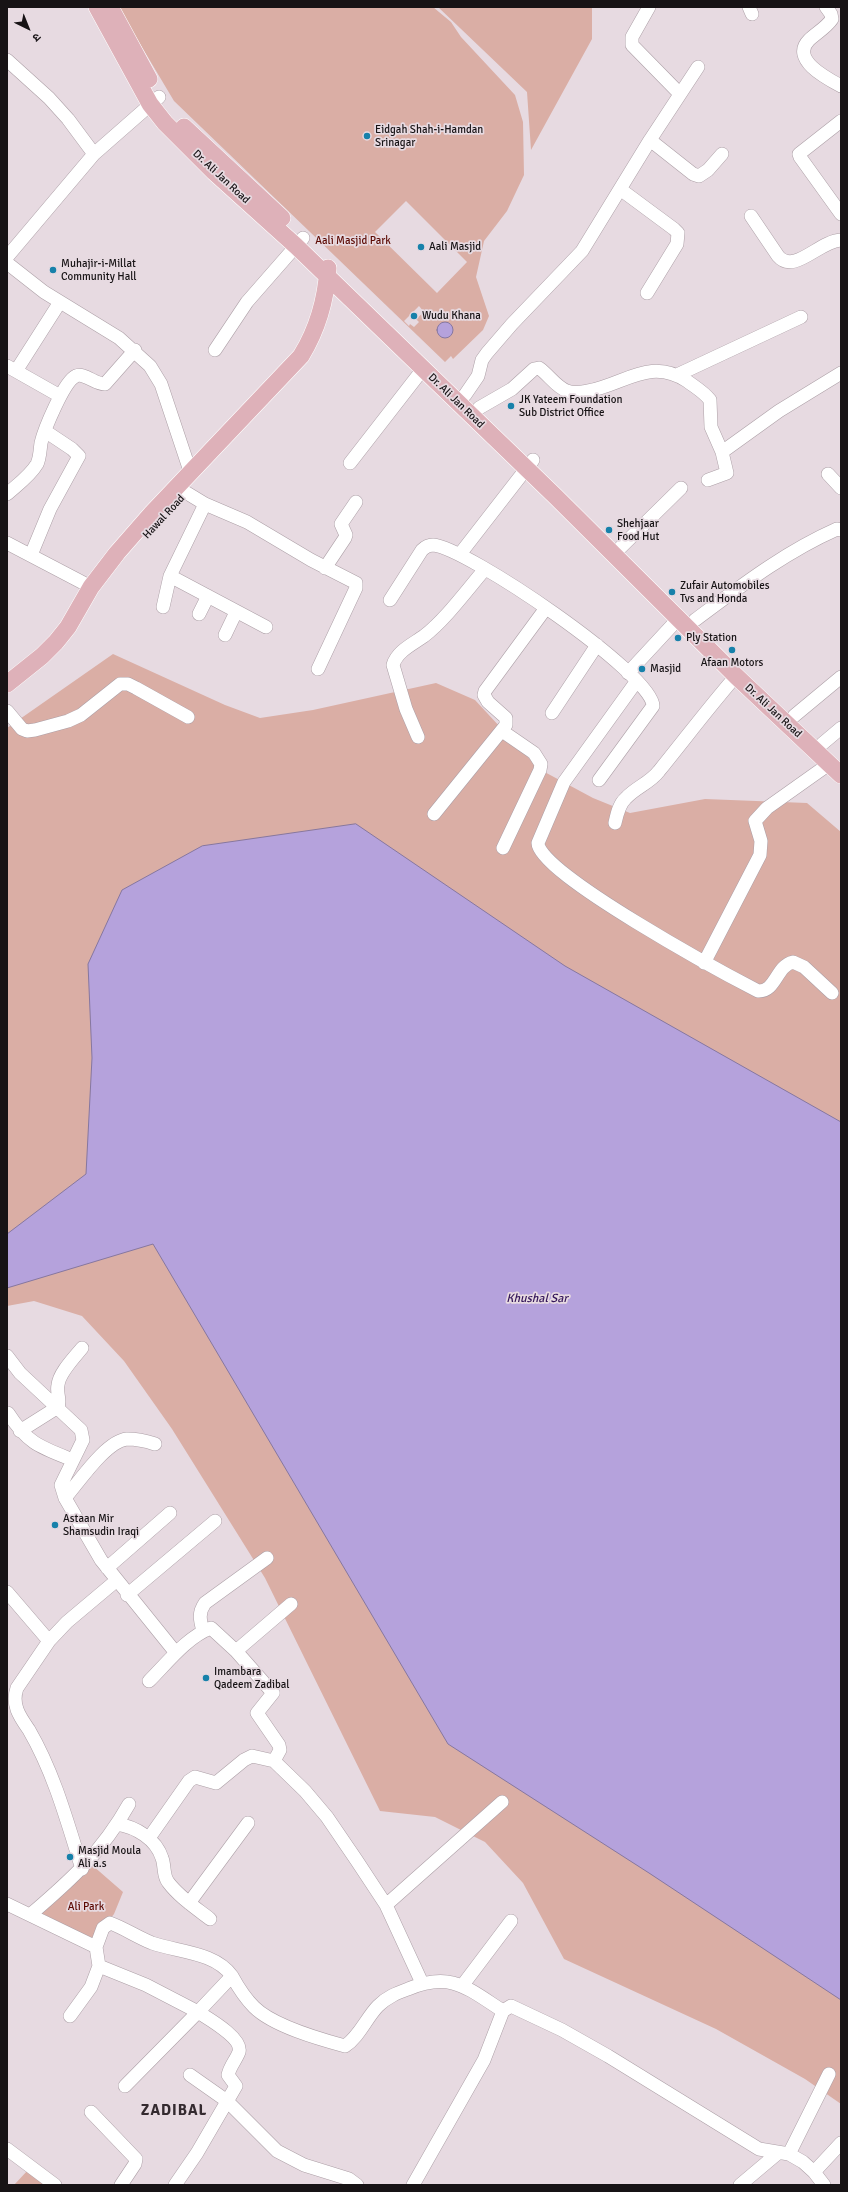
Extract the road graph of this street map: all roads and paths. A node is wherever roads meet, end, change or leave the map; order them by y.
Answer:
1 (96, 7) edge
2 (110, 7) edge
3 (649, 7) edge
4 (826, 7) edge
5 (7, 60) edge
6 (698, 67) dead end
7 (841, 86) edge
8 (680, 94) junction
9 (154, 100) junction
10 (841, 121) edge
11 (650, 140) junction
12 (94, 154) junction
13 (722, 154) dead end
14 (620, 189) junction
15 (841, 214) edge
16 (752, 216) dead end
17 (841, 240) edge
18 (300, 242) junction
19 (7, 257) edge
20 (7, 262) edge
21 (328, 269) junction
22 (647, 293) dead end
23 (60, 302) junction
24 (801, 317) dead end
25 (385, 325) junction
26 (312, 337) junction
27 (135, 350) junction
28 (215, 350) dead end
29 (12, 368) edge
30 (423, 369) junction
31 (841, 373) edge
32 (676, 374) junction
33 (465, 395) junction
34 (60, 396) junction
35 (479, 408) junction
36 (45, 431) junction
37 (722, 452) junction
38 (350, 463) dead end
39 (529, 464) junction
40 (192, 474) junction
41 (828, 474) dead end
42 (708, 480) dead end
43 (681, 488) dead end
44 (841, 488) edge
45 (181, 491) junction
46 (7, 494) edge
47 (356, 502) dead end
48 (205, 504) junction
49 (841, 530) edge
50 (7, 543) edge
51 (621, 547) junction
52 (460, 554) junction
53 (31, 555) junction
54 (325, 568) junction
55 (485, 569) junction
56 (170, 576) junction
57 (91, 587) junction
58 (208, 596) junction
59 (390, 600) dead end
60 (163, 607) dead end
61 (546, 608) junction
62 (236, 612) junction
63 (199, 614) dead end
64 (678, 619) junction
65 (695, 620) junction
66 (266, 627) dead end
67 (225, 635) dead end
68 (597, 645) junction
69 (318, 669) dead end
70 (736, 676) junction
71 (632, 677) junction
72 (841, 677) edge
73 (7, 684) edge
74 (7, 695) edge
75 (7, 710) edge
76 (552, 713) dead end
77 (794, 716) junction
78 (188, 717) dead end
79 (841, 728) edge
80 (502, 731) junction
81 (418, 737) dead end
82 (815, 742) junction
83 (835, 762) edge
84 (841, 775) edge
85 (599, 780) dead end
86 (434, 814) dead end
87 (615, 823) dead end
88 (503, 848) dead end
89 (704, 963) junction
90 (832, 993) dead end
91 (82, 1348) dead end
92 (7, 1356) edge
93 (58, 1407) junction
94 (8, 1413) dead end
95 (20, 1431) junction
96 (155, 1444) dead end
97 (73, 1460) junction
98 (65, 1498) junction
99 (170, 1513) dead end
100 (215, 1521) dead end
101 (267, 1558) dead end
102 (107, 1568) junction
103 (117, 1580) junction
104 (7, 1592) edge
105 (127, 1595) junction
106 (292, 1604) dead end
107 (203, 1631) junction
108 (49, 1641) junction
109 (236, 1651) junction
110 (176, 1653) junction
111 (150, 1680) dead end
112 (274, 1761) junction
113 (502, 1802) dead end
114 (129, 1804) dead end
115 (117, 1824) junction
116 (248, 1824) dead end
117 (149, 1838) junction
118 (82, 1869) junction
119 (189, 1903) junction
120 (7, 1904) edge
121 (386, 1905) junction
122 (30, 1914) junction
123 (210, 1919) dead end
124 (511, 1921) dead end
125 (96, 1947) junction
126 (99, 1966) junction
127 (232, 1976) junction
128 (422, 1983) junction
129 (462, 1986) junction
130 (503, 2011) junction
131 (198, 2012) junction
132 (70, 2016) dead end
133 (829, 2074) dead end
134 (190, 2075) dead end
135 (125, 2086) dead end
136 (227, 2101) junction
137 (91, 2112) dead end
138 (841, 2143) edge
139 (7, 2149) edge
140 (784, 2153) junction
141 (814, 2172) junction
142 (55, 2185) edge
143 (121, 2185) edge
144 (175, 2185) edge
145 (357, 2185) edge
146 (413, 2185) edge
147 (740, 2185) edge
148 (824, 2185) edge

1 - 9 main road, Dr. Ali Jan Road
2 - 9 main road, Dr. Ali Jan Road
3 - 8 street
4 - 7 street
5 - 12 street
6 - 8 street
8 - 11 street
9 - 12 street
9 - 18 main road, Dr. Ali Jan Road
10 - 15 street
11 - 13 street
11 - 14 street
12 - 19 street
14 - 22 street
14 - 33 street
16 - 17 street
18 - 21 main road, Dr. Ali Jan Road
18 - 28 street
20 - 23 street
21 - 25 main road, Dr. Ali Jan Road
21 - 26 main road, Hawal Road
23 - 27 street
23 - 29 street
24 - 32 street
25 - 30 main road, Dr. Ali Jan Road
25 - 33 main road, Dr. Ali Jan Road
26 - 40 main road, Hawal Road
26 - 45 main road, Hawal Road
27 - 34 street
27 - 40 street
29 - 34 street
30 - 38 street
30 - 39 main road, Dr. Ali Jan Road
31 - 37 street
32 - 35 street
32 - 37 street
33 - 35 main road, Dr. Ali Jan Road
34 - 36 street
35 - 39 main road, Dr. Ali Jan Road
36 - 46 street
36 - 53 street
37 - 42 street
39 - 51 main road, Dr. Ali Jan Road
39 - 52 street
39 - 64 main road, Dr. Ali Jan Road
40 - 45 main road, Hawal Road
41 - 44 street
43 - 51 street
45 - 48 street
45 - 57 main road, Hawal Road
45 - 74 main road, Hawal Road
47 - 54 street
48 - 54 street
48 - 56 street
49 - 65 street
50 - 53 street
51 - 65 main road, Dr. Ali Jan Road
52 - 55 street
52 - 59 street
53 - 57 street
54 - 69 street
55 - 61 street
55 - 81 street
56 - 58 street
56 - 60 street
57 - 73 main road, Hawal Road
58 - 62 street
58 - 63 street
61 - 68 street
61 - 80 street
62 - 66 street
62 - 67 street
64 - 70 main road, Dr. Ali Jan Road
64 - 71 street
65 - 77 main road, Dr. Ali Jan Road
68 - 71 street
68 - 76 street
70 - 82 main road, Dr. Ali Jan Road
70 - 87 street
71 - 85 street
71 - 89 street
72 - 77 street
75 - 78 street
77 - 82 main road, Dr. Ali Jan Road
79 - 82 street
80 - 86 street
80 - 88 street
82 - 83 main road, Dr. Ali Jan Road
83 - 84 main road, Dr. Ali Jan Road
83 - 89 street
89 - 90 street
91 - 93 street
92 - 93 street
93 - 95 street
93 - 97 street
94 - 95 street
95 - 97 street
96 - 98 street
97 - 98 street
98 - 102 street
99 - 102 street
100 - 105 street
101 - 107 street
102 - 103 street
103 - 105 street
103 - 108 street
104 - 108 street
105 - 110 street
106 - 109 street
107 - 109 street
107 - 110 street
108 - 118 street
109 - 112 street
110 - 111 street
112 - 117 street
112 - 121 street
113 - 121 street
114 - 115 street
115 - 117 street
115 - 118 street
116 - 119 street
117 - 119 street
118 - 122 street
119 - 123 street
120 - 122 street
121 - 128 street
122 - 125 street
124 - 129 street
125 - 126 street
125 - 127 street
126 - 131 street
126 - 132 street
127 - 128 street
127 - 131 street
128 - 129 street
129 - 130 street
130 - 140 street
130 - 146 street
131 - 135 street
131 - 136 street
133 - 140 street
134 - 136 street
136 - 144 street
136 - 145 street
137 - 143 street
138 - 141 street
139 - 142 street
140 - 141 street
140 - 147 street
141 - 148 street

